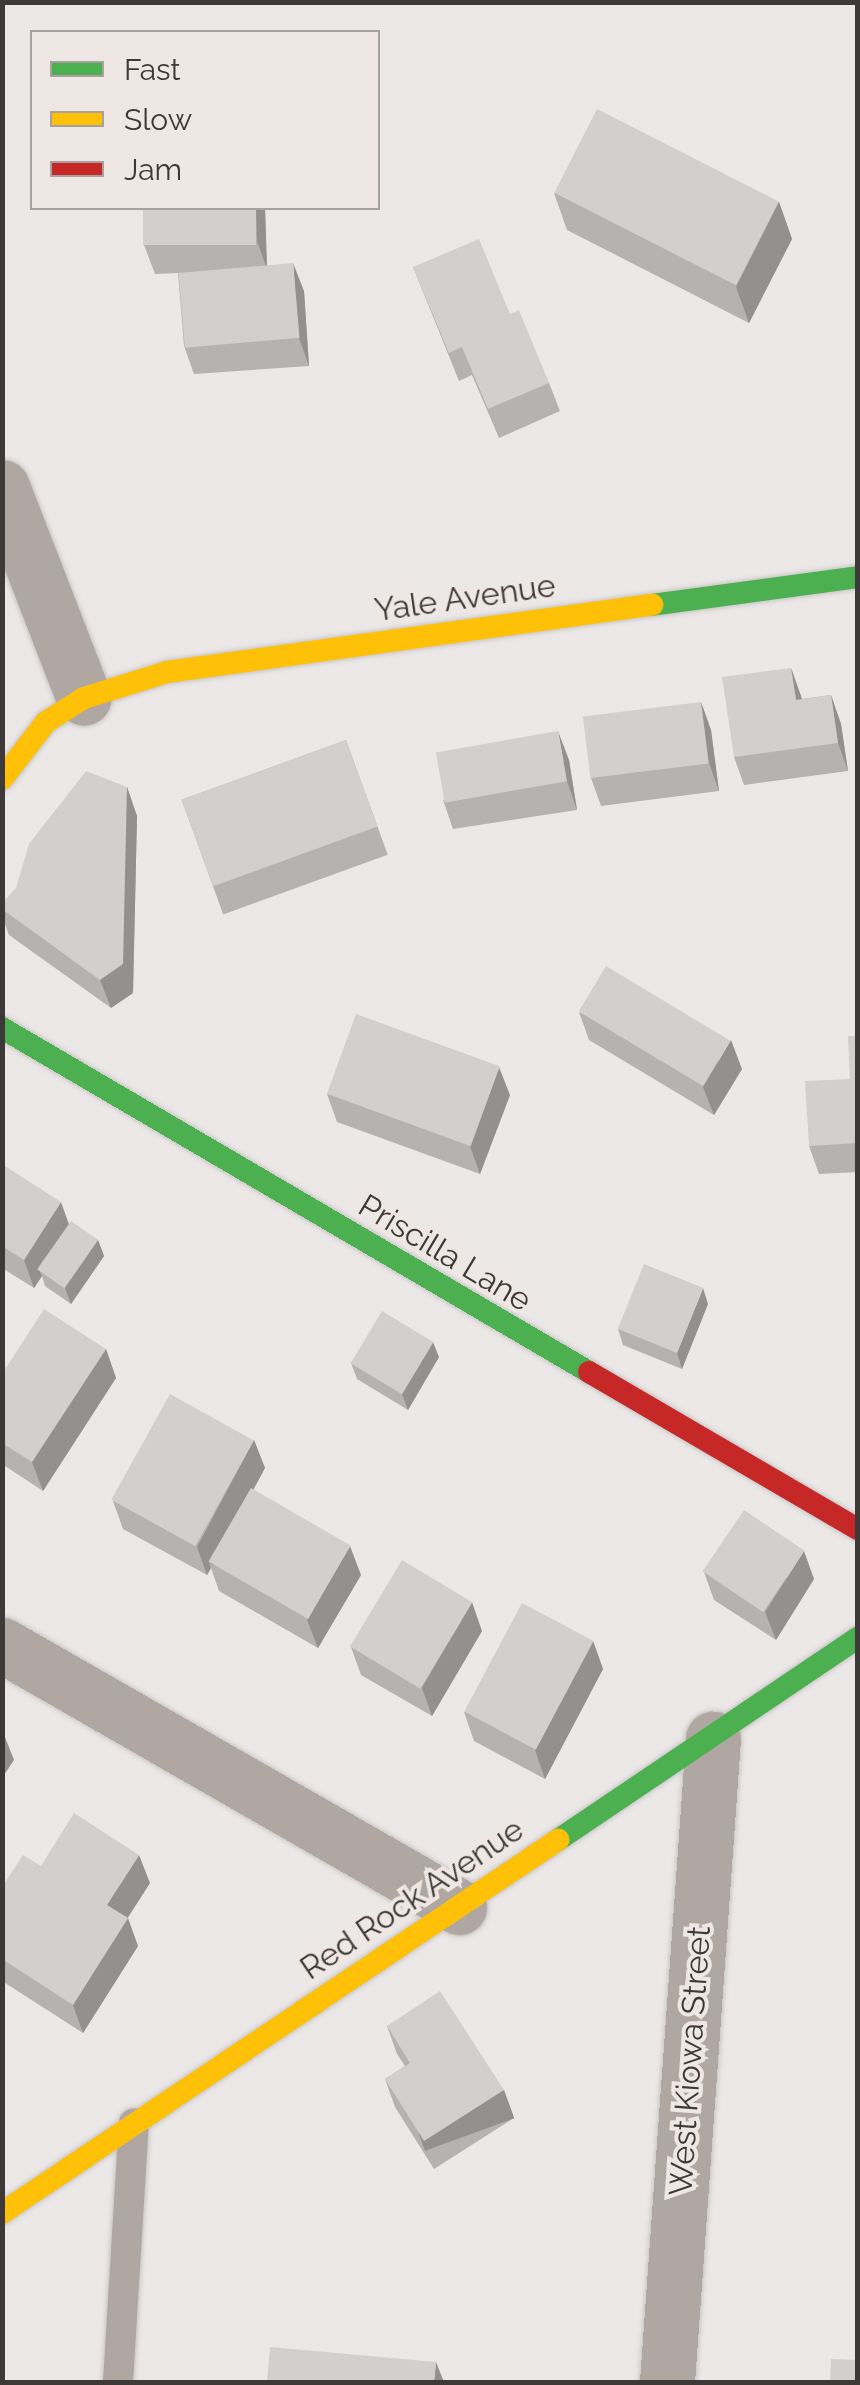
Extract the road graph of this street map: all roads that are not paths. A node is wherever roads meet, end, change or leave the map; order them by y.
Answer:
1 (2, 486) edge
2 (858, 577) edge
3 (84, 698) junction
4 (2, 778) edge
5 (2, 1028) edge
6 (858, 1529) edge
7 (858, 1638) edge
8 (2, 1645) edge
9 (713, 1739) junction
10 (459, 1906) junction
11 (134, 2124) junction
12 (2, 2213) edge
13 (118, 2382) edge
14 (668, 2382) edge

1 - 3 street
2 - 3 street, Yale Avenue
3 - 4 street, Yale Avenue
5 - 6 street, Priscilla Lane
7 - 9 street, Red Rock Avenue
8 - 10 street
9 - 10 street, Red Rock Avenue
9 - 14 street, West Kiowa Street
10 - 11 street, Red Rock Avenue
11 - 12 street, Red Rock Avenue
11 - 13 lane

